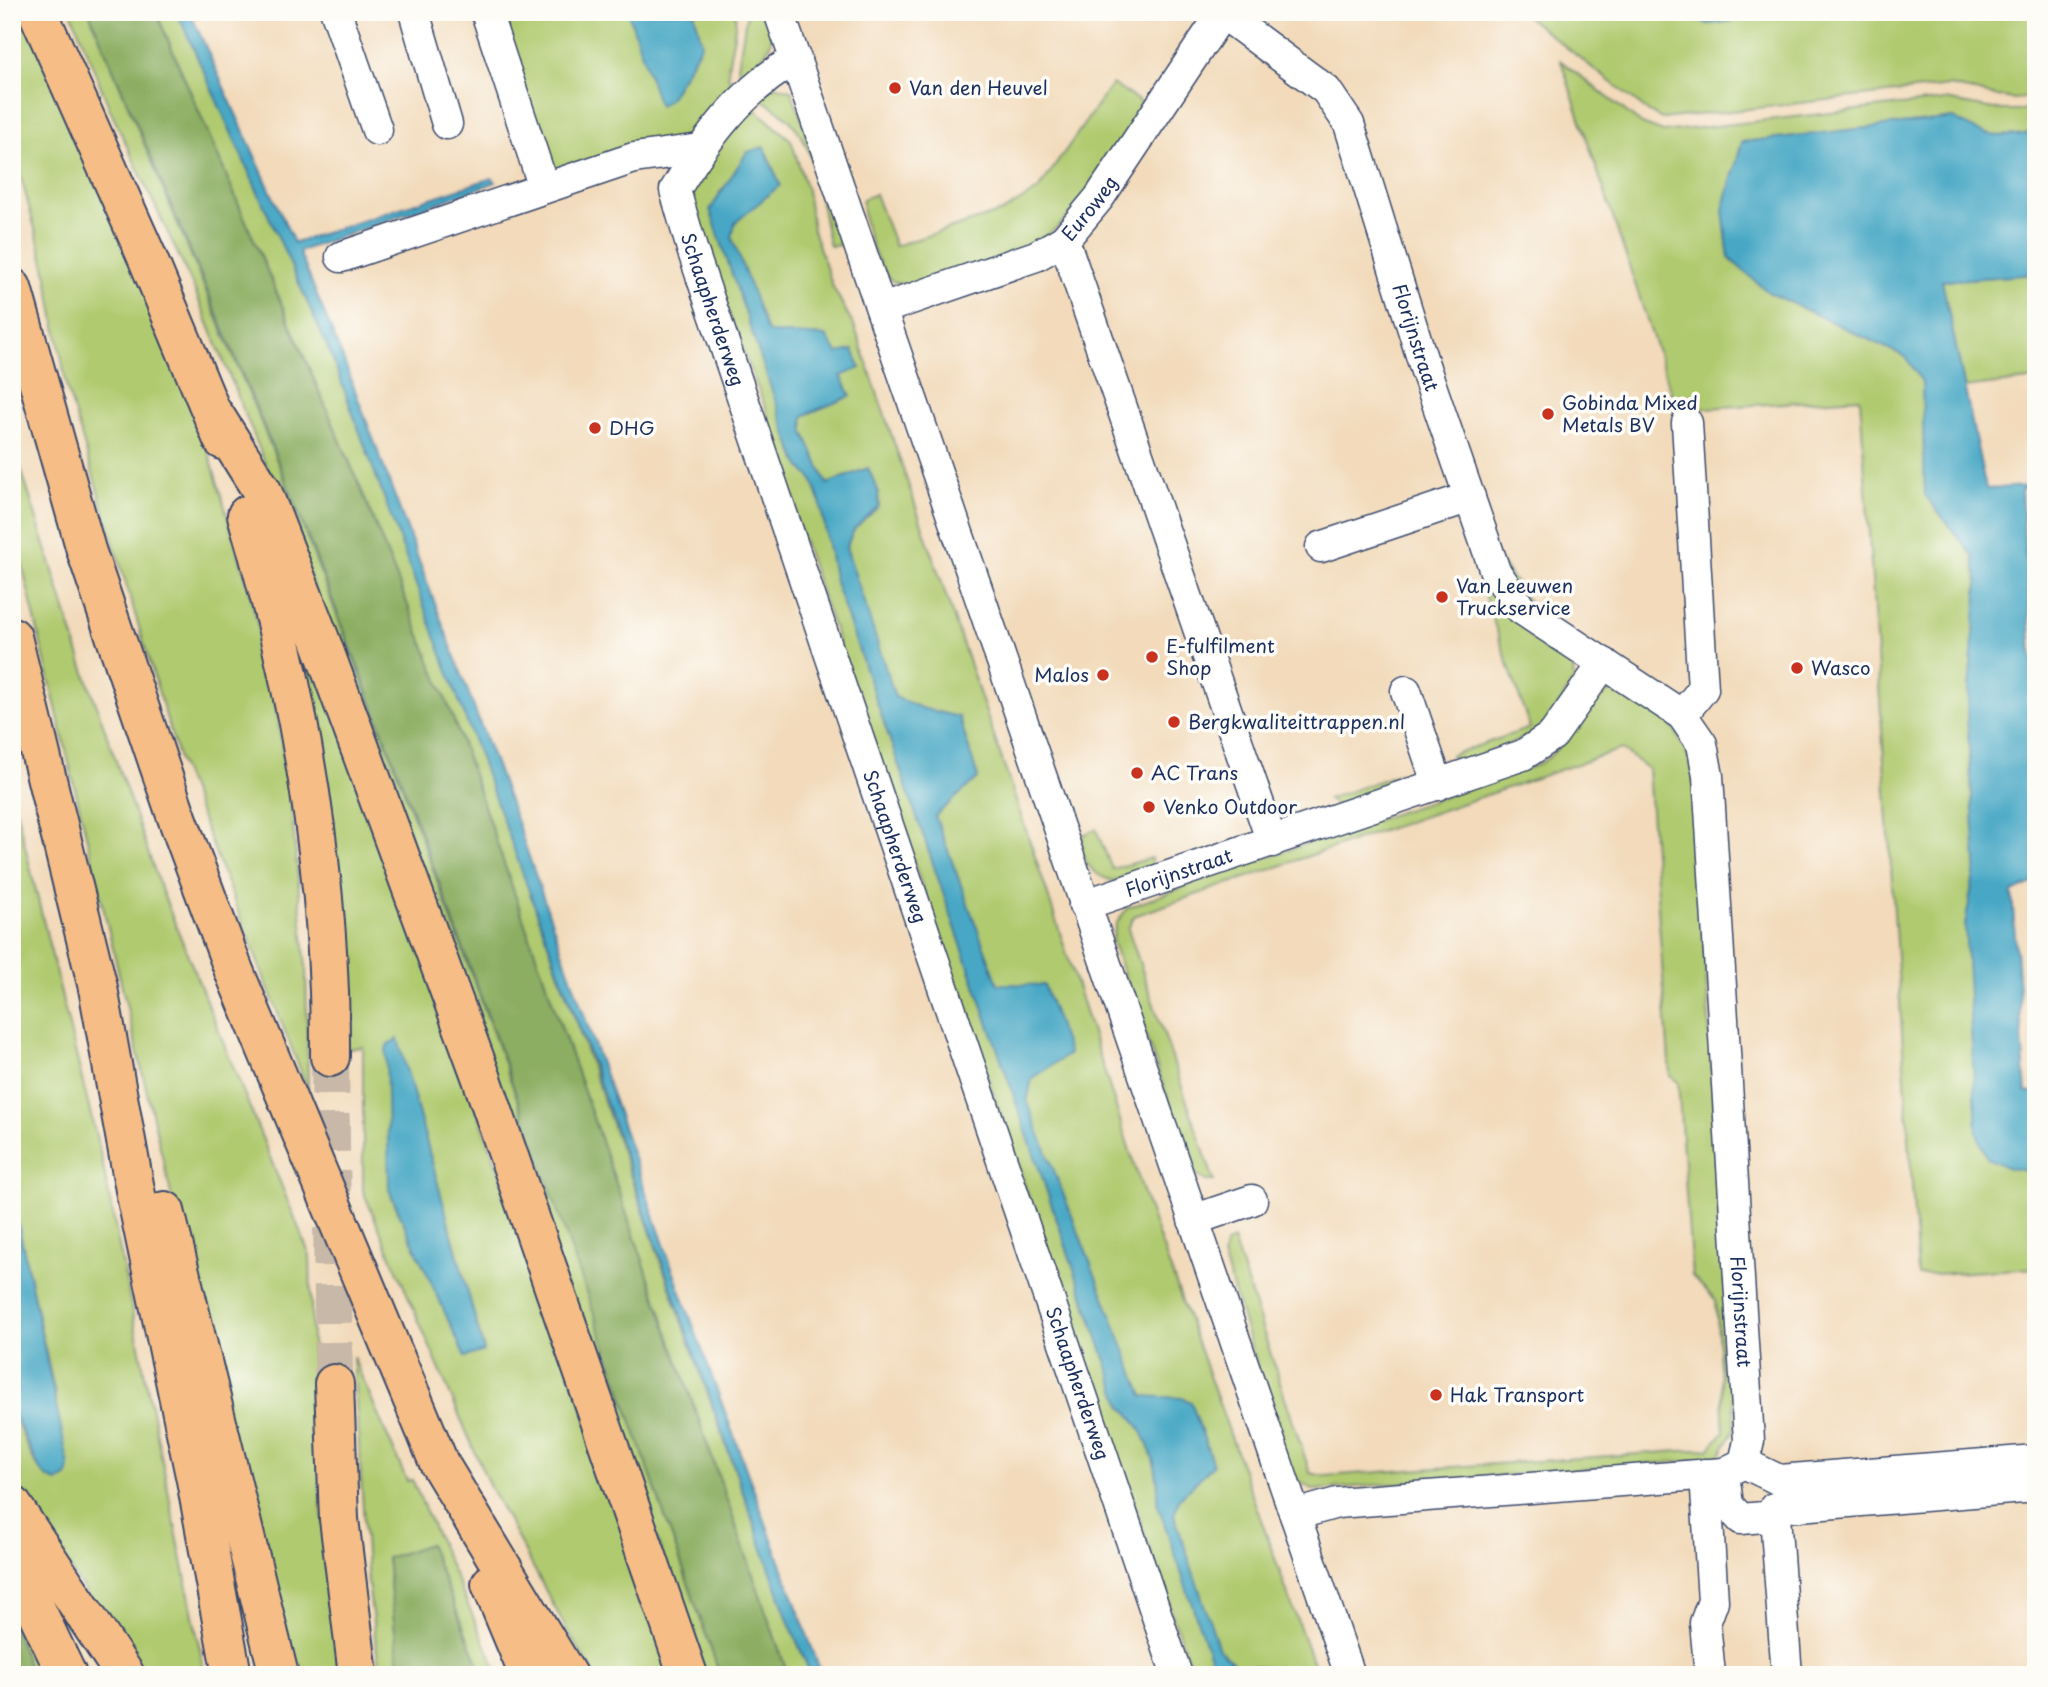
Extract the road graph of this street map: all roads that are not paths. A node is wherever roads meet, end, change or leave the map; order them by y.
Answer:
1 (38, 12) edge
2 (336, 12) edge
3 (414, 12) edge
4 (486, 12) edge
5 (779, 12) edge
6 (1223, 13) edge
7 (796, 59) junction
8 (447, 124) dead end
9 (377, 130) dead end
10 (700, 149) junction
11 (544, 188) junction
12 (1064, 240) junction
13 (341, 257) dead end
14 (12, 288) edge
15 (882, 309) junction
16 (215, 416) junction
17 (1687, 423) dead end
18 (1470, 497) junction
19 (1321, 547) dead end
20 (12, 637) edge
21 (1604, 663) junction
22 (1406, 691) dead end
23 (1682, 715) junction
24 (1438, 785) junction
25 (1272, 842) junction
26 (1084, 905) junction
27 (98, 988) junction
28 (330, 1057) tunnel mouth
29 (1252, 1200) dead end
30 (1193, 1220) junction
31 (334, 1384) tunnel mouth
32 (2036, 1460) edge
33 (439, 1463) junction
34 (1724, 1470) junction
35 (2036, 1487) edge
36 (12, 1505) edge
37 (1295, 1516) junction
38 (1775, 1516) junction
39 (12, 1559) edge
40 (66, 1675) edge
41 (125, 1675) edge
42 (232, 1675) edge
43 (279, 1675) edge
44 (358, 1675) edge
45 (529, 1675) edge
46 (567, 1675) edge
47 (688, 1675) edge
48 (1177, 1675) edge
49 (1350, 1675) edge
50 (1710, 1675) edge
51 (1787, 1675) edge

1 - 16 highway
2 - 9 street
3 - 8 street
4 - 11 street
5 - 7 street
6 - 12 street, Euroweg
6 - 18 street, Florijnstraat
7 - 10 street, Schaapherderweg
7 - 15 street
10 - 11 street
10 - 48 street, Schaapherderweg
11 - 13 street
12 - 15 street, Euroweg
12 - 25 street
14 - 33 highway, bridge
15 - 26 street
16 - 28 highway
16 - 47 highway
17 - 23 street
18 - 19 street
18 - 21 street, Florijnstraat
20 - 27 highway
21 - 23 street, Florijnstraat
21 - 24 street, Florijnstraat
22 - 24 street
23 - 34 street, Florijnstraat
24 - 25 street, Florijnstraat
25 - 26 street, Florijnstraat
26 - 30 street
27 - 42 highway
27 - 43 highway
29 - 30 street
30 - 37 street
31 - 44 highway
32 - 34 street
33 - 45 highway
33 - 46 highway
34 - 37 street
34 - 38 street
34 - 50 street
35 - 38 street
36 - 41 highway
37 - 49 street
38 - 51 street
39 - 40 highway

